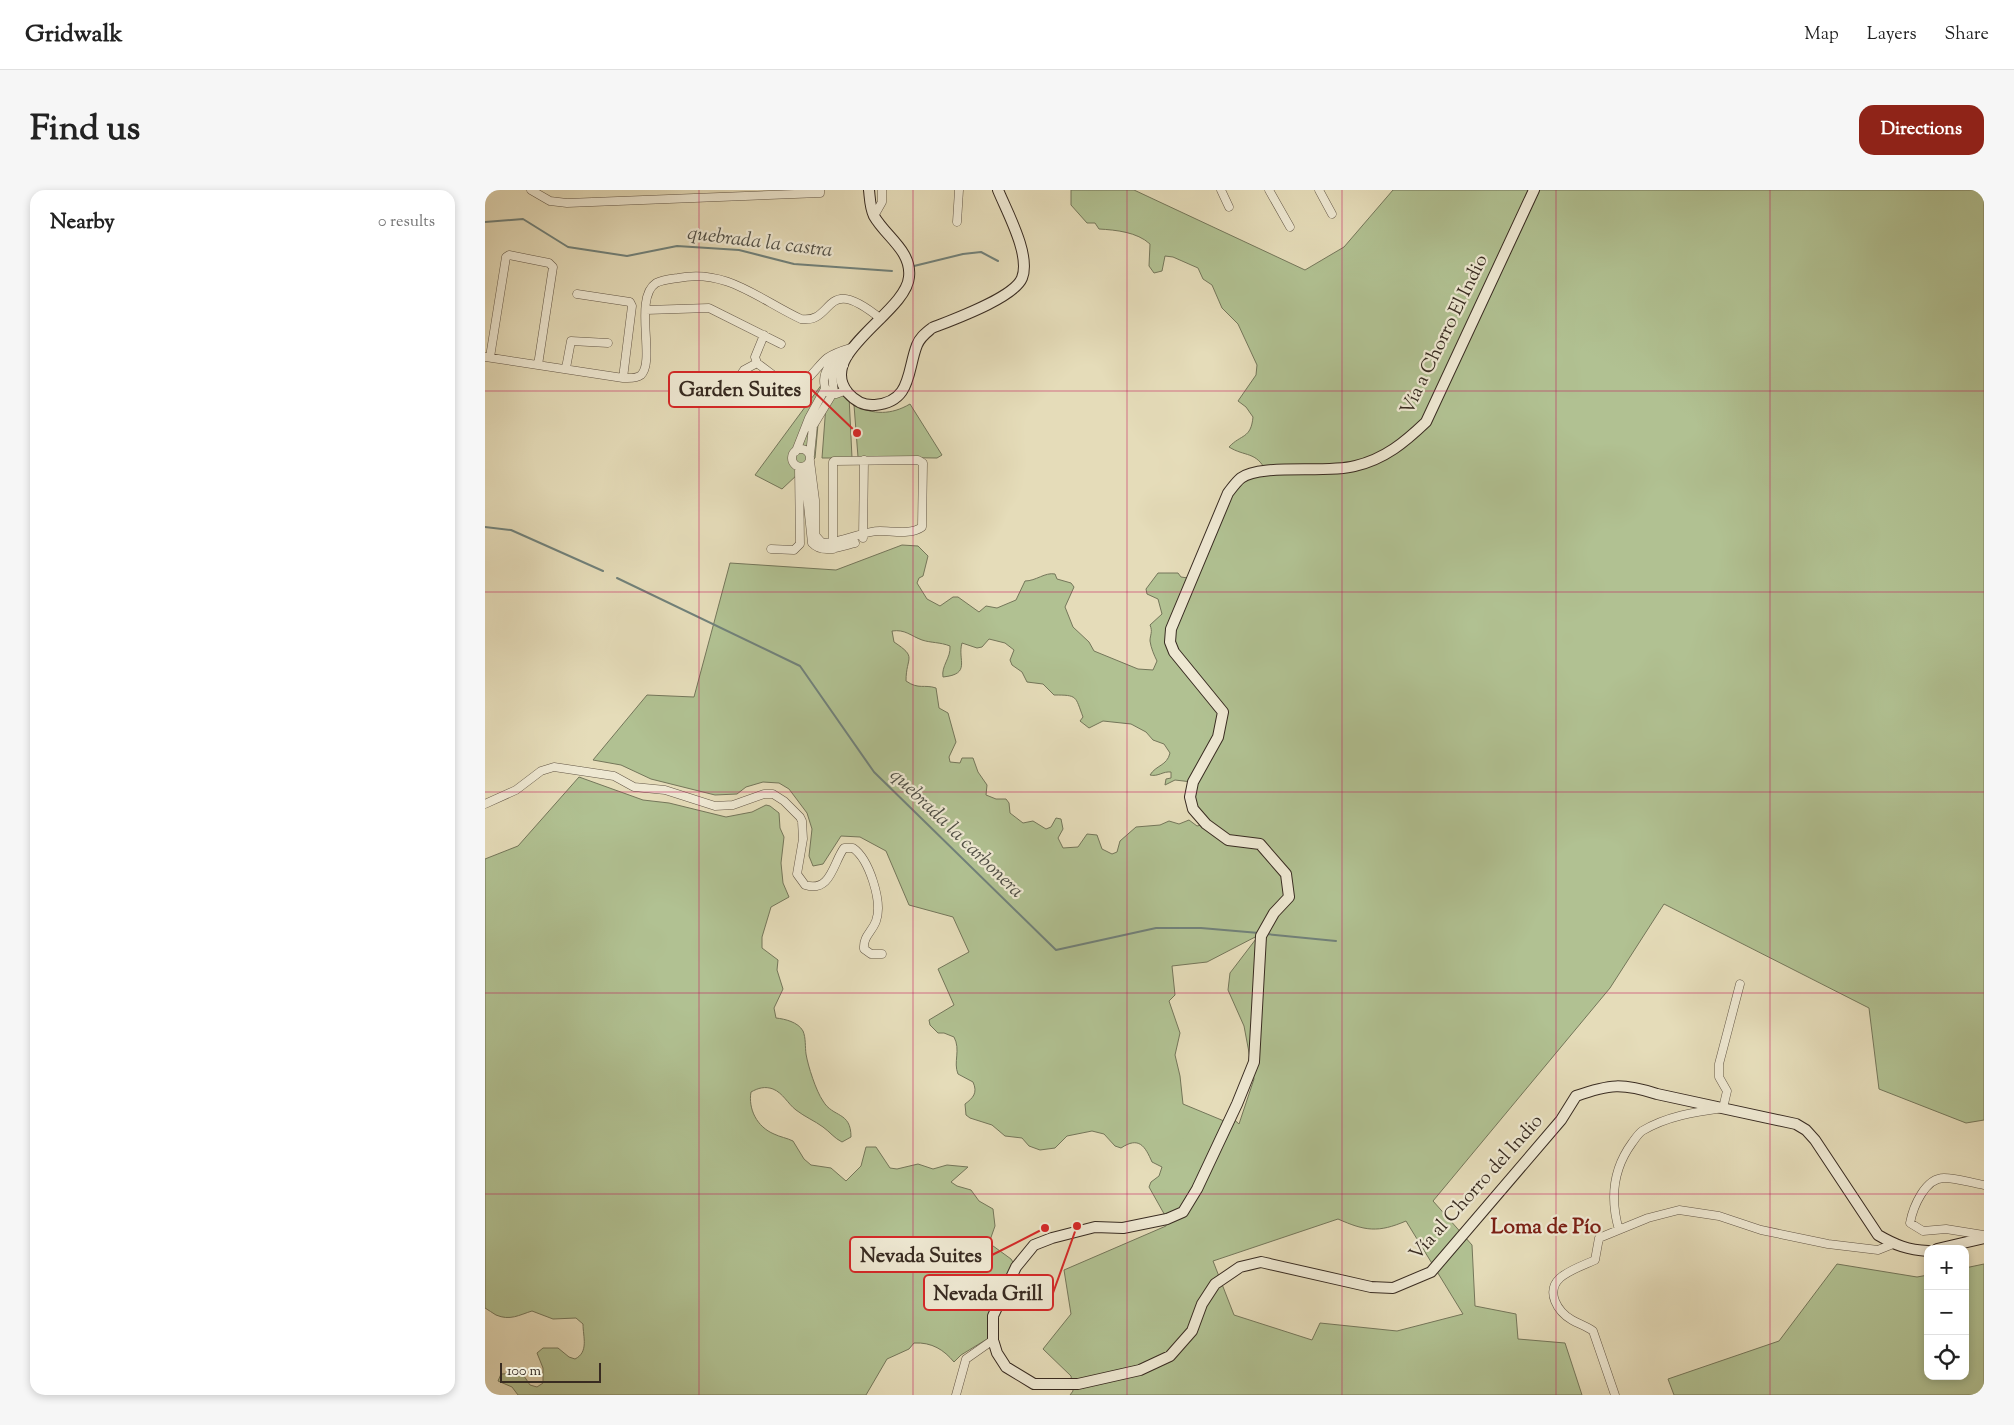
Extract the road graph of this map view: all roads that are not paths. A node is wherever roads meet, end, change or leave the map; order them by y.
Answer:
1 (531, 190) edge
2 (674, 190) edge
3 (820, 190) edge
4 (869, 190) edge
5 (882, 190) edge
6 (959, 190) edge
7 (998, 190) edge
8 (1221, 190) edge
9 (1269, 190) edge
10 (1319, 190) edge
11 (1534, 190) edge
12 (674, 199) junction
13 (1229, 207) dead end
14 (1332, 214) dead end
15 (874, 216) junction
16 (957, 222) dead end
17 (1290, 227) dead end
18 (577, 294) dead end
19 (646, 310) junction
20 (881, 319) junction
21 (764, 335) junction
22 (608, 343) dead end
23 (781, 344) dead end
24 (854, 347) junction
25 (488, 357) edge
26 (846, 360) junction
27 (757, 363) junction
28 (538, 365) junction
29 (566, 368) junction
30 (623, 378) junction
31 (825, 389) junction
32 (847, 390) junction
33 (833, 394) junction
34 (725, 398) dead end
35 (796, 451) junction
36 (864, 460) junction
37 (806, 463) junction
38 (1266, 471) joint
39 (863, 538) junction
40 (833, 546) junction
41 (771, 549) dead end
42 (485, 804) edge
43 (882, 954) dead end
44 (1740, 984) dead end
45 (1723, 1108) junction
46 (1984, 1185) edge
47 (1619, 1230) junction
48 (1984, 1236) edge
49 (1893, 1244) junction
50 (1951, 1245) edge
51 (1924, 1251) edge
52 (993, 1340) junction
53 (956, 1395) edge
54 (1615, 1395) edge

1 - 12 street
2 - 12 street
3 - 12 street
4 - 15 street
5 - 15 street
6 - 16 street
7 - 32 street
8 - 13 street
9 - 17 street
10 - 14 street
11 - 38 street, Vía a Chorro El Indio
15 - 20 street
18 - 30 street
19 - 20 street
19 - 21 street
19 - 30 street
20 - 24 street
21 - 23 street
21 - 27 street
22 - 29 street
24 - 26 street
24 - 27 street
25 - 28 street
25 - 28 street
26 - 31 street
26 - 32 street
26 - 33 street
27 - 34 street
28 - 29 street
29 - 30 street
31 - 33 street
31 - 35 street
32 - 33 street
33 - 37 street
35 - 37 street
35 - 37 street
36 - 39 street
36 - 39 street
36 - 40 street
37 - 40 street
37 - 41 street
38 - 52 street, Vía al Chorro del Indio
39 - 40 street
42 - 43 street
44 - 45 street
45 - 47 street
45 - 49 street, Vía al Chorro del Indio
45 - 52 street, Vía al Chorro del Indio
46 - 48 street
47 - 49 street
47 - 54 street
48 - 50 street
49 - 51 street, Vía al Chorro del Indio
52 - 53 street

